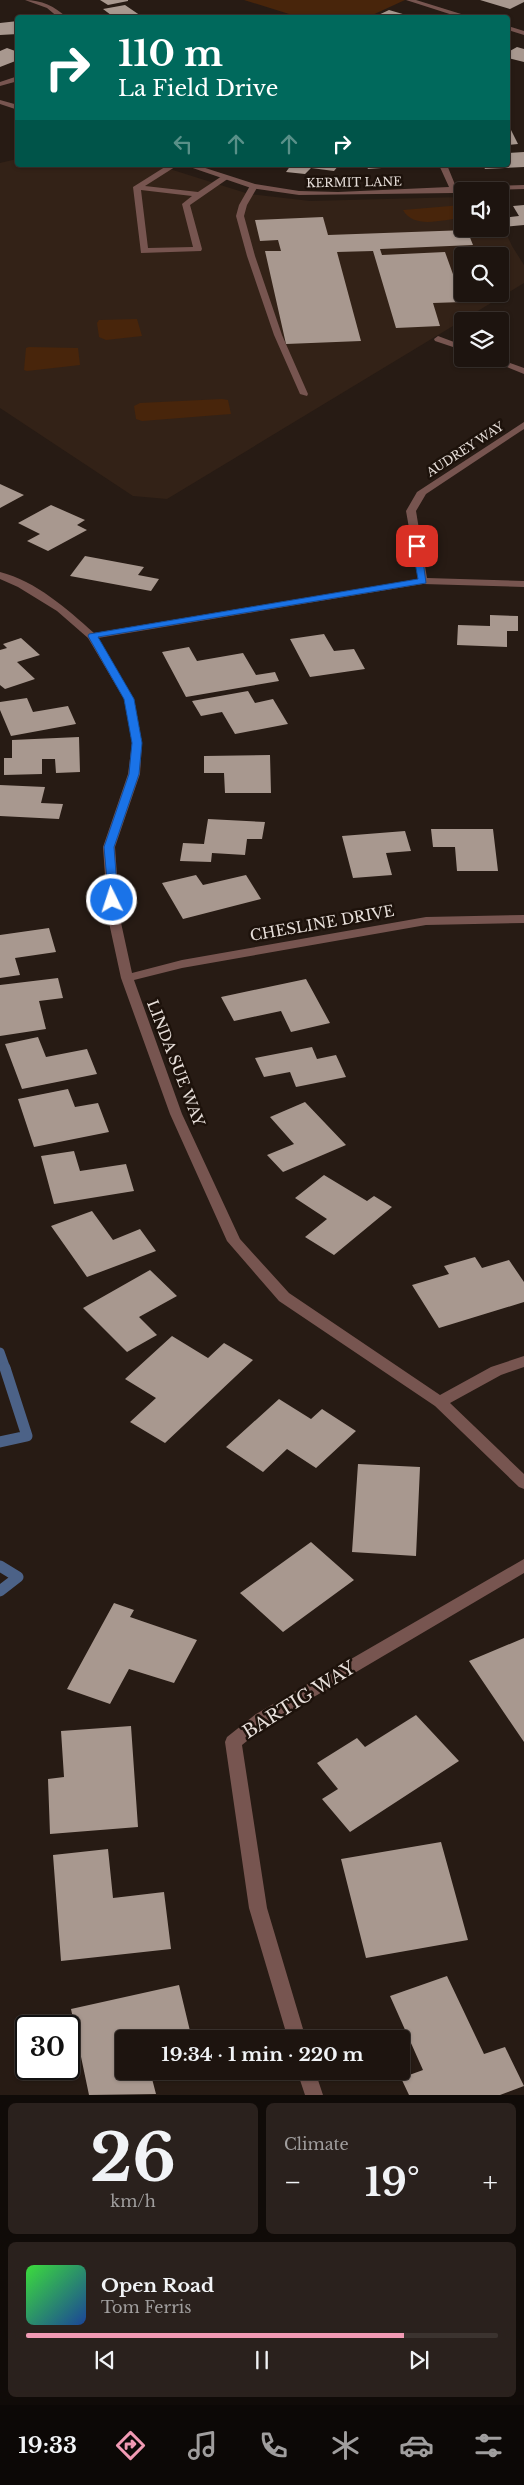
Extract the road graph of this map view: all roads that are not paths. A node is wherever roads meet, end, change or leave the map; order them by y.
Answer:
1 (28, 0) edge
2 (409, 0) edge
3 (60, 15) edge
4 (461, 15) edge
5 (510, 29) edge
6 (524, 33) edge
7 (15, 79) edge
8 (0, 84) edge
9 (0, 102) edge
10 (15, 107) edge
11 (171, 167) edge
12 (194, 167) edge
13 (444, 167) edge
14 (225, 178) junction
15 (254, 186) junction
16 (137, 187) junction
17 (524, 187) edge
18 (509, 188) edge
19 (454, 191) joint
20 (199, 195) junction
21 (438, 339) dead end
22 (454, 345) edge
23 (509, 366) edge
24 (524, 371) edge
25 (304, 394) dead end
26 (524, 425) edge
27 (0, 575) edge
28 (423, 581) junction
29 (524, 584) edge
30 (92, 636) junction
31 (524, 919) edge
32 (127, 978) junction
33 (524, 1361) edge
34 (440, 1402) junction
35 (524, 1483) edge
36 (524, 1565) edge
37 (294, 2030) edge
38 (309, 2080) edge
39 (314, 2095) edge

1 - 3 street
2 - 4 street
5 - 6 street
7 - 8 street
9 - 10 street
11 - 16 street
12 - 14 street, KERMIT LANE
13 - 19 street
14 - 15 street, KERMIT LANE
14 - 20 street
15 - 19 street, KERMIT LANE
15 - 25 street
16 - 20 street
16 - 20 street
17 - 18 street, KERMIT LANE
21 - 22 street
23 - 24 street
26 - 28 street, AUDREY WAY
27 - 30 street, LINDA SUE WAY
28 - 29 street
28 - 30 street
30 - 32 street, LINDA SUE WAY
31 - 32 street, CHESLINE DRIVE
32 - 34 street, LINDA SUE WAY
33 - 34 street
34 - 35 street, LINDA SUE WAY
36 - 37 street, BARTIG WAY
38 - 39 street

